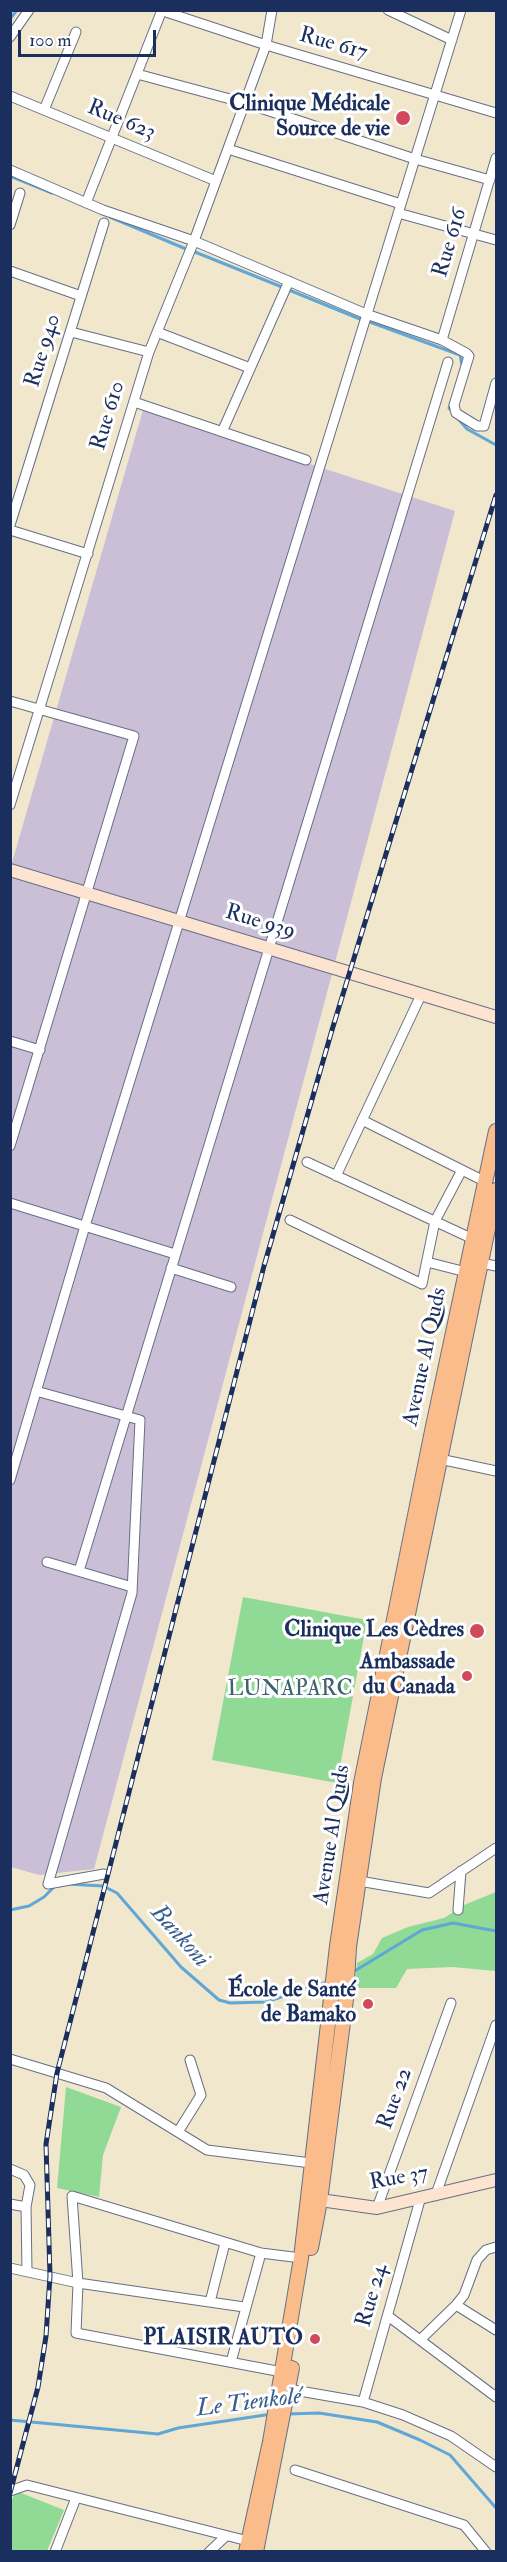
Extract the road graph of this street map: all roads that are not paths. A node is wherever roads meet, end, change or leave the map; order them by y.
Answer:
1 (29, 10) edge
2 (272, 10) edge
3 (461, 10) edge
4 (161, 11) edge
5 (393, 11) edge
6 (76, 32) dead end
7 (10, 37) edge
8 (452, 40) junction
9 (267, 45) junction
10 (137, 74) junction
11 (435, 95) junction
12 (10, 96) edge
13 (245, 103) junction
14 (44, 110) junction
15 (496, 113) edge
16 (112, 138) junction
17 (228, 150) junction
18 (496, 158) edge
19 (415, 159) junction
20 (10, 170) edge
21 (490, 180) junction
22 (216, 181) junction
23 (20, 193) dead end
24 (86, 203) junction
25 (399, 208) junction
26 (104, 223) dead end
27 (10, 225) edge
28 (474, 234) junction
29 (496, 240) edge
30 (194, 241) junction
31 (10, 271) edge
32 (289, 281) junction
33 (81, 296) junction
34 (366, 314) junction
35 (70, 332) junction
36 (158, 332) junction
37 (442, 340) junction
38 (149, 352) junction
39 (447, 362) dead end
40 (250, 368) junction
41 (496, 383) edge
42 (134, 402) junction
43 (222, 432) junction
44 (306, 460) dead end
45 (10, 525) edge
46 (10, 530) edge
47 (88, 554) junction
48 (10, 700) edge
49 (39, 711) junction
50 (10, 806) edge
51 (10, 870) edge
52 (87, 892) junction
53 (180, 921) junction
54 (269, 948) junction
55 (422, 995) junction
56 (496, 1017) edge
57 (10, 1041) edge
58 (40, 1050) junction
59 (362, 1120) junction
60 (496, 1131) edge
61 (10, 1146) edge
62 (307, 1162) dead end
63 (462, 1170) junction
64 (336, 1176) junction
65 (491, 1186) edge
66 (10, 1203) edge
67 (290, 1220) dead end
68 (435, 1221) junction
69 (85, 1226) junction
70 (473, 1239) junction
71 (175, 1254) junction
72 (427, 1262) junction
73 (472, 1265) junction
74 (496, 1266) edge
75 (171, 1268) junction
76 (231, 1287) dead end
77 (36, 1391) junction
78 (126, 1416) junction
79 (433, 1458) junction
80 (496, 1471) edge
81 (10, 1480) edge
82 (47, 1562) dead end
83 (79, 1571) junction
84 (132, 1587) junction
85 (496, 1848) edge
86 (461, 1871) junction
87 (104, 1874) dead end
88 (359, 1881) junction
89 (458, 1910) dead end
90 (343, 1947) junction
91 (451, 2003) dead end
92 (496, 2025) edge
93 (10, 2059) edge
94 (190, 2060) dead end
95 (178, 2132) junction
96 (312, 2163) junction
97 (10, 2169) edge
98 (496, 2180) edge
99 (436, 2194) junction
100 (314, 2200) junction
101 (420, 2200) junction
102 (10, 2204) edge
103 (26, 2207) junction
104 (377, 2208) junction
105 (225, 2243) junction
106 (496, 2247) edge
107 (261, 2253) junction
108 (301, 2258) junction
109 (10, 2268) edge
110 (27, 2271) junction
111 (78, 2283) junction
112 (210, 2302) junction
113 (456, 2305) junction
114 (244, 2307) junction
115 (387, 2316) junction
116 (495, 2326) edge
117 (420, 2340) junction
118 (231, 2362) junction
119 (282, 2372) junction
120 (496, 2397) edge
121 (284, 2398) junction
122 (363, 2402) junction
123 (496, 2467) edge
124 (295, 2470) dead end
125 (10, 2491) edge
126 (76, 2498) junction
127 (226, 2536) junction
128 (250, 2548) edge
129 (55, 2552) edge
130 (209, 2552) edge
131 (486, 2552) edge

1 - 7 street
2 - 9 street, Rue 610
3 - 8 street
4 - 9 street, Rue 617
4 - 10 street
5 - 8 street
6 - 14 street
8 - 11 street
9 - 11 street, Rue 617
9 - 13 street, Rue 610
10 - 13 street
10 - 16 street
11 - 15 street, Rue 617
11 - 19 street
12 - 14 street, Rue 623
13 - 17 street, Rue 610
13 - 19 street
14 - 16 street, Rue 623
16 - 22 street, Rue 623
16 - 24 street
17 - 22 street, Rue 610
17 - 25 street
18 - 21 street, Rue 616
19 - 21 street
19 - 25 street
20 - 24 street
21 - 28 street, Rue 616
22 - 30 street, Rue 610
23 - 27 street
24 - 30 street
25 - 28 street
25 - 34 street
26 - 33 street, Rue 940
28 - 29 street
28 - 37 street, Rue 616
30 - 32 street
30 - 36 street, Rue 610
31 - 33 street
32 - 34 street
32 - 40 street
33 - 35 street, Rue 940
34 - 37 street
34 - 53 street
35 - 38 street
35 - 45 street, Rue 940
36 - 38 street, Rue 610
36 - 40 street
37 - 41 street
38 - 42 street, Rue 610
39 - 54 street
40 - 43 street
42 - 43 street
42 - 47 street, Rue 610
43 - 44 street
46 - 47 street
47 - 49 street, Rue 610
48 - 49 street
49 - 50 street, Rue 610
49 - 52 street
51 - 52 main road, Rue 939
52 - 53 main road, Rue 939
52 - 58 street
53 - 54 main road, Rue 939
53 - 69 street
54 - 55 main road, Rue 939
54 - 71 street
55 - 56 main road, Rue 939
55 - 59 street
57 - 58 street
58 - 61 street
59 - 63 street
59 - 64 street
60 - 65 main road, Avenue Al Quds
62 - 64 street
63 - 65 street
63 - 68 street
64 - 68 street
65 - 70 main road, Avenue Al Quds
65 - 73 main road, Avenue Al Quds
66 - 69 street
67 - 72 street
68 - 70 street
68 - 72 street
69 - 71 street
69 - 77 street
70 - 73 main road, Avenue Al Quds
71 - 75 street
72 - 73 street
73 - 74 street
73 - 79 main road, Avenue Al Quds
75 - 76 street
75 - 78 street
77 - 78 street
77 - 81 street
78 - 83 street
78 - 84 street
79 - 80 street
79 - 88 main road, Avenue Al Quds
79 - 90 main road, Avenue Al Quds
82 - 83 street
83 - 84 street
84 - 87 street
85 - 86 street
86 - 88 street
86 - 89 street
88 - 90 main road, Avenue Al Quds
90 - 96 main road, Avenue Al Quds
90 - 100 main road, Avenue Al Quds
91 - 104 street, Rue 22
92 - 99 street
93 - 95 street
94 - 95 street
95 - 96 street
96 - 100 main road, Avenue Al Quds
97 - 103 street
98 - 99 main road, Rue 37
99 - 101 main road, Rue 37
100 - 104 main road, Rue 37
100 - 108 main road, Avenue Al Quds
100 - 121 main road, Avenue Al Quds
101 - 104 main road, Rue 37
101 - 115 street, Rue 24
102 - 103 street
103 - 110 street
105 - 107 street
105 - 111 street
105 - 112 street
106 - 113 street
107 - 108 street
107 - 114 street
108 - 119 main road, Avenue Al Quds
109 - 110 street
110 - 111 street
111 - 112 street
111 - 118 street
112 - 114 street
113 - 116 street
113 - 117 street
114 - 118 street
115 - 117 street
115 - 122 street, Rue 24
117 - 120 street
118 - 119 street
119 - 121 main road, Avenue Al Quds
121 - 122 street
121 - 128 main road, Avenue Al Quds
122 - 123 street
124 - 131 street
125 - 126 street
126 - 127 street
126 - 129 street
127 - 128 street
127 - 130 street

